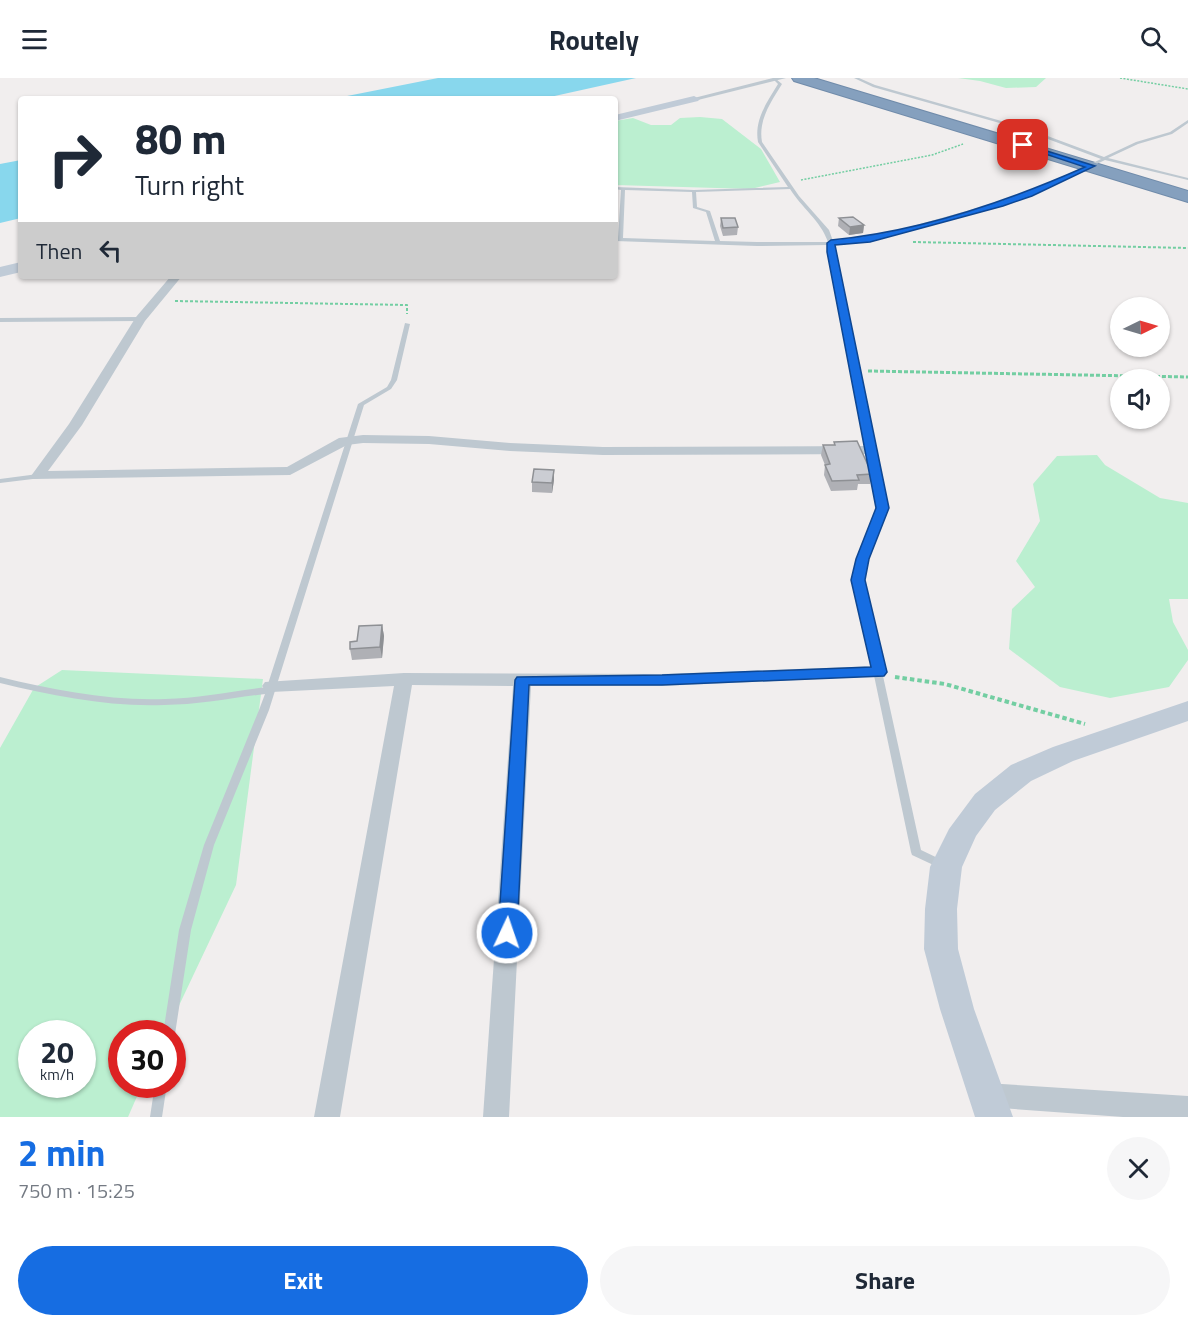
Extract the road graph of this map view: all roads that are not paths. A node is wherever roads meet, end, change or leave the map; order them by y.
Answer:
1 (799, 78) edge
2 (814, 78) edge
3 (856, 78) edge
4 (779, 79) edge
5 (694, 99) joint
6 (618, 117) edge
7 (1188, 121) edge
8 (1098, 162) junction
9 (1188, 179) edge
10 (788, 185) junction
11 (618, 189) edge
12 (623, 190) junction
13 (694, 191) junction
14 (1188, 191) edge
15 (1188, 197) edge
16 (618, 239) edge
17 (718, 242) junction
18 (831, 243) junction
19 (18, 268) edge
20 (0, 272) edge
21 (174, 279) edge
22 (140, 319) junction
23 (0, 320) edge
24 (407, 324) road end
25 (351, 440) junction
26 (871, 450) junction
27 (38, 476) junction
28 (0, 481) edge
29 (880, 675) junction
30 (405, 679) junction
31 (0, 680) edge
32 (522, 680) junction
33 (270, 688) junction
34 (1188, 711) edge
35 (946, 867) junction
36 (171, 1020) edge
37 (159, 1098) edge
38 (990, 1106) edge
39 (1188, 1109) edge
40 (156, 1117) edge
41 (327, 1117) edge
42 (496, 1117) edge

1 - 8 highway
2 - 8 highway
3 - 8 lane
4 - 5 street
4 - 10 lane
5 - 6 street
7 - 8 lane
8 - 9 lane
8 - 14 highway
8 - 15 highway
8 - 18 lane
10 - 13 lane
10 - 18 lane
11 - 12 lane
12 - 13 lane
12 - 16 lane
13 - 17 lane
16 - 17 lane
17 - 18 lane
18 - 26 lane
19 - 20 street
21 - 22 street
22 - 23 lane
22 - 27 street
24 - 25 lane
25 - 26 street
25 - 27 street
25 - 33 lane
26 - 29 lane
27 - 28 lane
29 - 32 street
29 - 35 lane
30 - 32 street
30 - 33 street
30 - 41 street
31 - 33 lane
32 - 42 street
33 - 36 lane
34 - 35 street
35 - 38 street
37 - 40 lane
38 - 39 street

